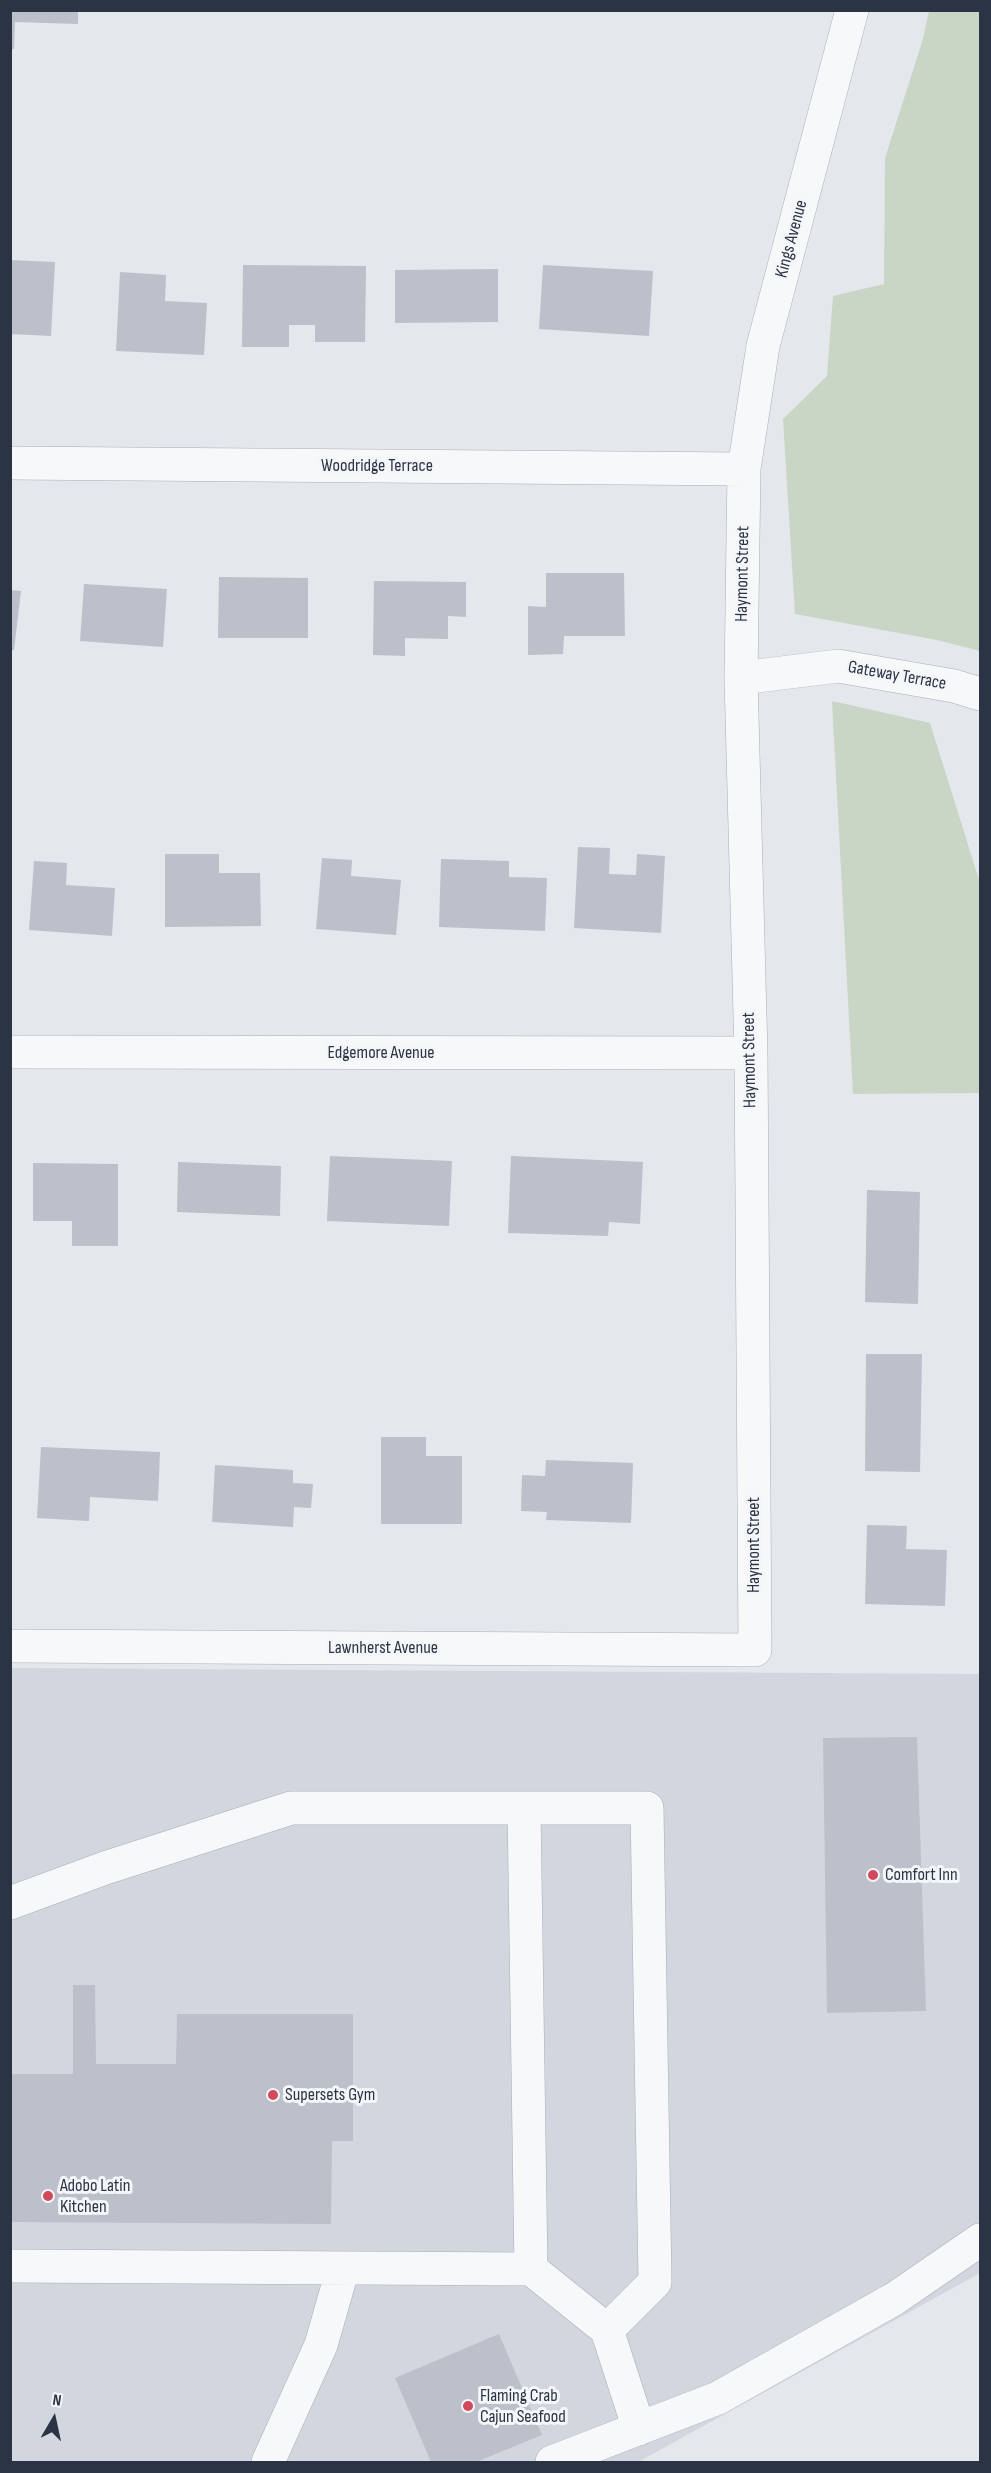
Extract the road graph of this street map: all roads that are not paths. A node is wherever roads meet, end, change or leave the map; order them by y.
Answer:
1 (852, 10) edge
2 (10, 463) edge
3 (744, 469) junction
4 (741, 678) junction
5 (981, 694) edge
6 (10, 1052) edge
7 (751, 1053) junction
8 (10, 1646) edge
9 (755, 1650) joint
10 (524, 1808) junction
11 (10, 1903) edge
12 (981, 2240) edge
13 (10, 2266) edge
14 (343, 2268) junction
15 (531, 2269) junction
16 (607, 2330) junction
17 (639, 2429) junction
18 (268, 2463) edge
19 (552, 2463) edge

1 - 3 street, Kings Avenue
2 - 3 street, Woodridge Terrace
3 - 4 street, Haymont Street
4 - 5 street, Gateway Terrace
4 - 7 street, Haymont Street
6 - 7 street, Edgemore Avenue
7 - 9 street, Haymont Street
8 - 9 street, Lawnherst Avenue
10 - 11 street
10 - 15 street
10 - 16 street
12 - 17 street
13 - 14 street
14 - 15 street
14 - 18 street
15 - 16 street
16 - 17 street
17 - 19 street

